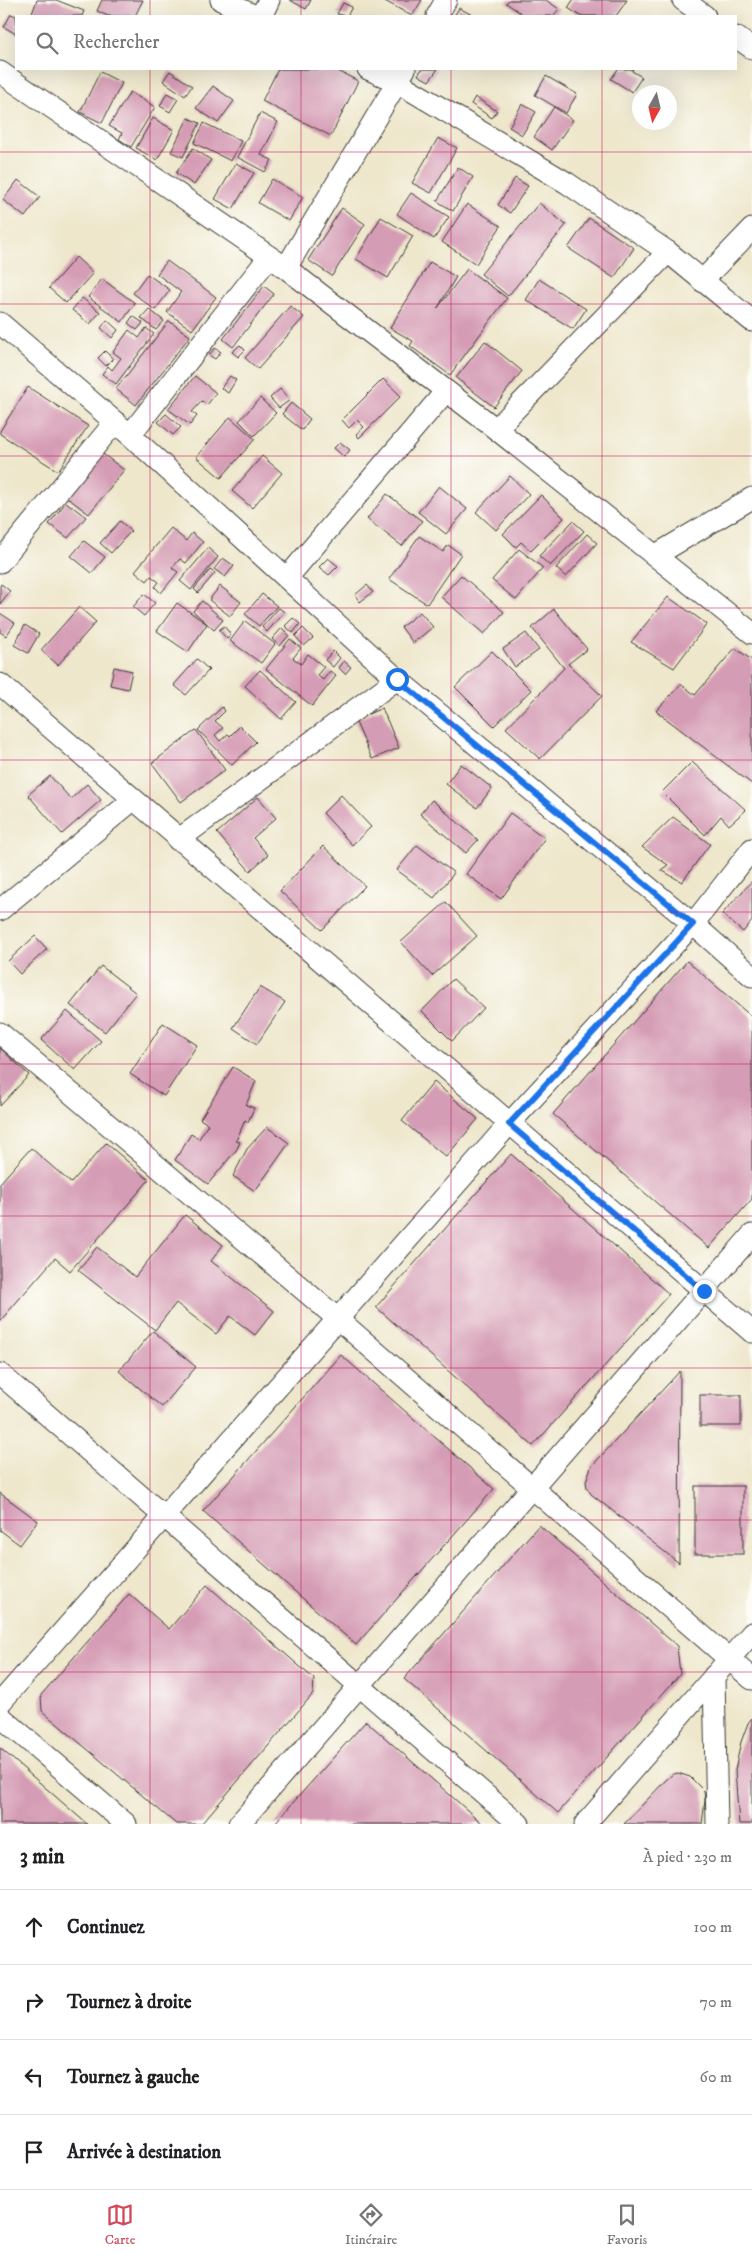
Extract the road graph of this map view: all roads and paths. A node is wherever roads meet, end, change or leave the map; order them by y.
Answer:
1 (220, 0) edge
2 (269, 0) edge
3 (446, 0) edge
4 (683, 0) edge
5 (253, 15) edge
6 (262, 15) edge
7 (438, 15) edge
8 (704, 15) edge
9 (737, 36) edge
10 (737, 37) edge
11 (752, 38) edge
12 (752, 48) edge
13 (374, 70) edge
14 (0, 72) edge
15 (401, 75) edge
16 (752, 229) edge
17 (668, 252) junction
18 (278, 263) junction
19 (702, 281) junction
20 (752, 321) edge
21 (0, 323) edge
22 (446, 391) junction
23 (122, 428) junction
24 (496, 429) junction
25 (752, 498) edge
26 (656, 555) junction
27 (0, 562) edge
28 (287, 578) junction
29 (752, 633) edge
30 (397, 679) junction
31 (0, 684) edge
32 (133, 800) junction
33 (178, 840) junction
34 (752, 849) edge
35 (0, 910) edge
36 (693, 924) junction
37 (752, 976) edge
38 (0, 1033) edge
39 (509, 1124) junction
40 (752, 1235) edge
41 (704, 1291) junction
42 (338, 1319) junction
43 (752, 1332) edge
44 (0, 1374) edge
45 (532, 1488) junction
46 (164, 1516) junction
47 (752, 1633) edge
48 (729, 1659) junction
49 (714, 1676) junction
50 (752, 1678) edge
51 (360, 1686) junction
52 (0, 1703) edge
53 (0, 1716) edge
54 (126, 1824) edge
55 (239, 1824) edge
56 (519, 1824) edge
57 (585, 1824) edge
58 (717, 1824) edge

1 - 5 street
2 - 6 street
3 - 7 street
4 - 8 street
9 - 11 street
10 - 12 street
13 - 15 street
14 - 18 street
15 - 17 street
15 - 18 street
16 - 19 street
17 - 19 street
17 - 24 street
18 - 22 street
18 - 23 street
19 - 20 street
21 - 23 street
22 - 24 street
22 - 28 street
23 - 27 street
23 - 28 street
24 - 26 street
25 - 26 street
26 - 29 street
28 - 30 street
30 - 33 street
30 - 36 street
31 - 32 street
32 - 33 street
32 - 35 street
33 - 39 street
34 - 36 street
36 - 37 street
36 - 39 street
38 - 42 street
39 - 41 street
39 - 42 street
40 - 41 street
41 - 43 street
41 - 45 street
42 - 45 street
42 - 46 street
44 - 46 street
45 - 48 street
45 - 51 street
46 - 51 street
46 - 52 street
47 - 48 street
48 - 49 street
48 - 50 street
49 - 57 street
49 - 58 street
51 - 55 street
51 - 56 street
53 - 54 street

